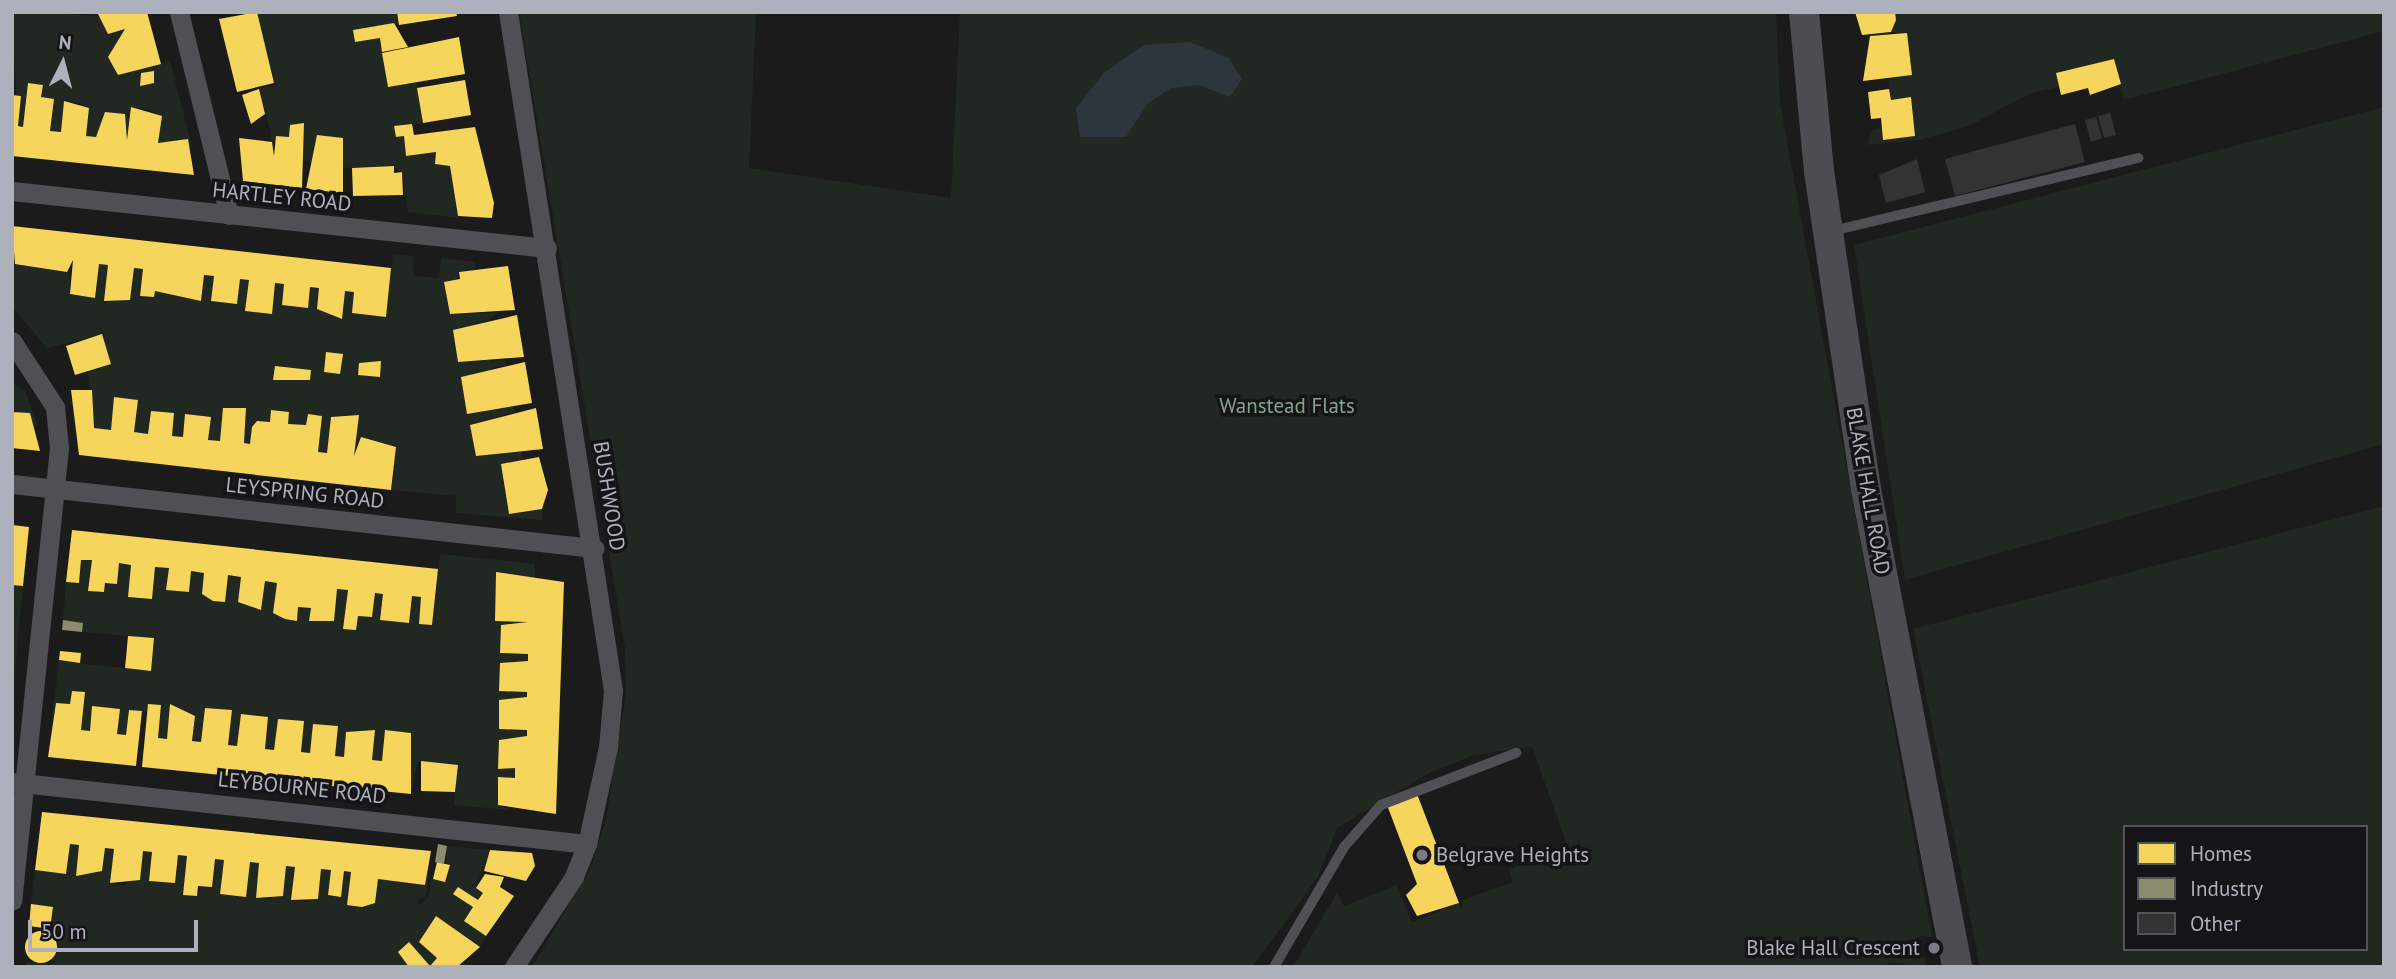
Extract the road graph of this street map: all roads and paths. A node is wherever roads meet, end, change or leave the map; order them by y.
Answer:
1 (179, 12) edge
2 (508, 12) edge
3 (1804, 12) edge
4 (2138, 158) dead end
5 (12, 191) edge
6 (229, 215) junction
7 (1828, 232) junction
8 (547, 248) junction
9 (12, 341) edge
10 (12, 484) edge
11 (57, 489) junction
12 (594, 548) junction
13 (1516, 753) dead end
14 (18, 783) edge
15 (587, 844) junction
16 (12, 901) edge
17 (514, 967) edge
18 (1274, 967) edge
19 (1957, 967) edge

1 - 6 street
2 - 8 street, BUSHWOOD
3 - 7 main road, BLAKE HALL ROAD
4 - 7 lane
5 - 6 street, HARTLEY ROAD
6 - 8 street, HARTLEY ROAD
7 - 19 main road, BLAKE HALL ROAD
8 - 12 street, BUSHWOOD
9 - 11 street
10 - 11 street, LEYSPRING ROAD
11 - 12 street, LEYSPRING ROAD
11 - 14 street
12 - 15 street, BUSHWOOD
13 - 18 lane
14 - 15 street, LEYBOURNE ROAD
14 - 16 street
15 - 17 street, BUSHWOOD

